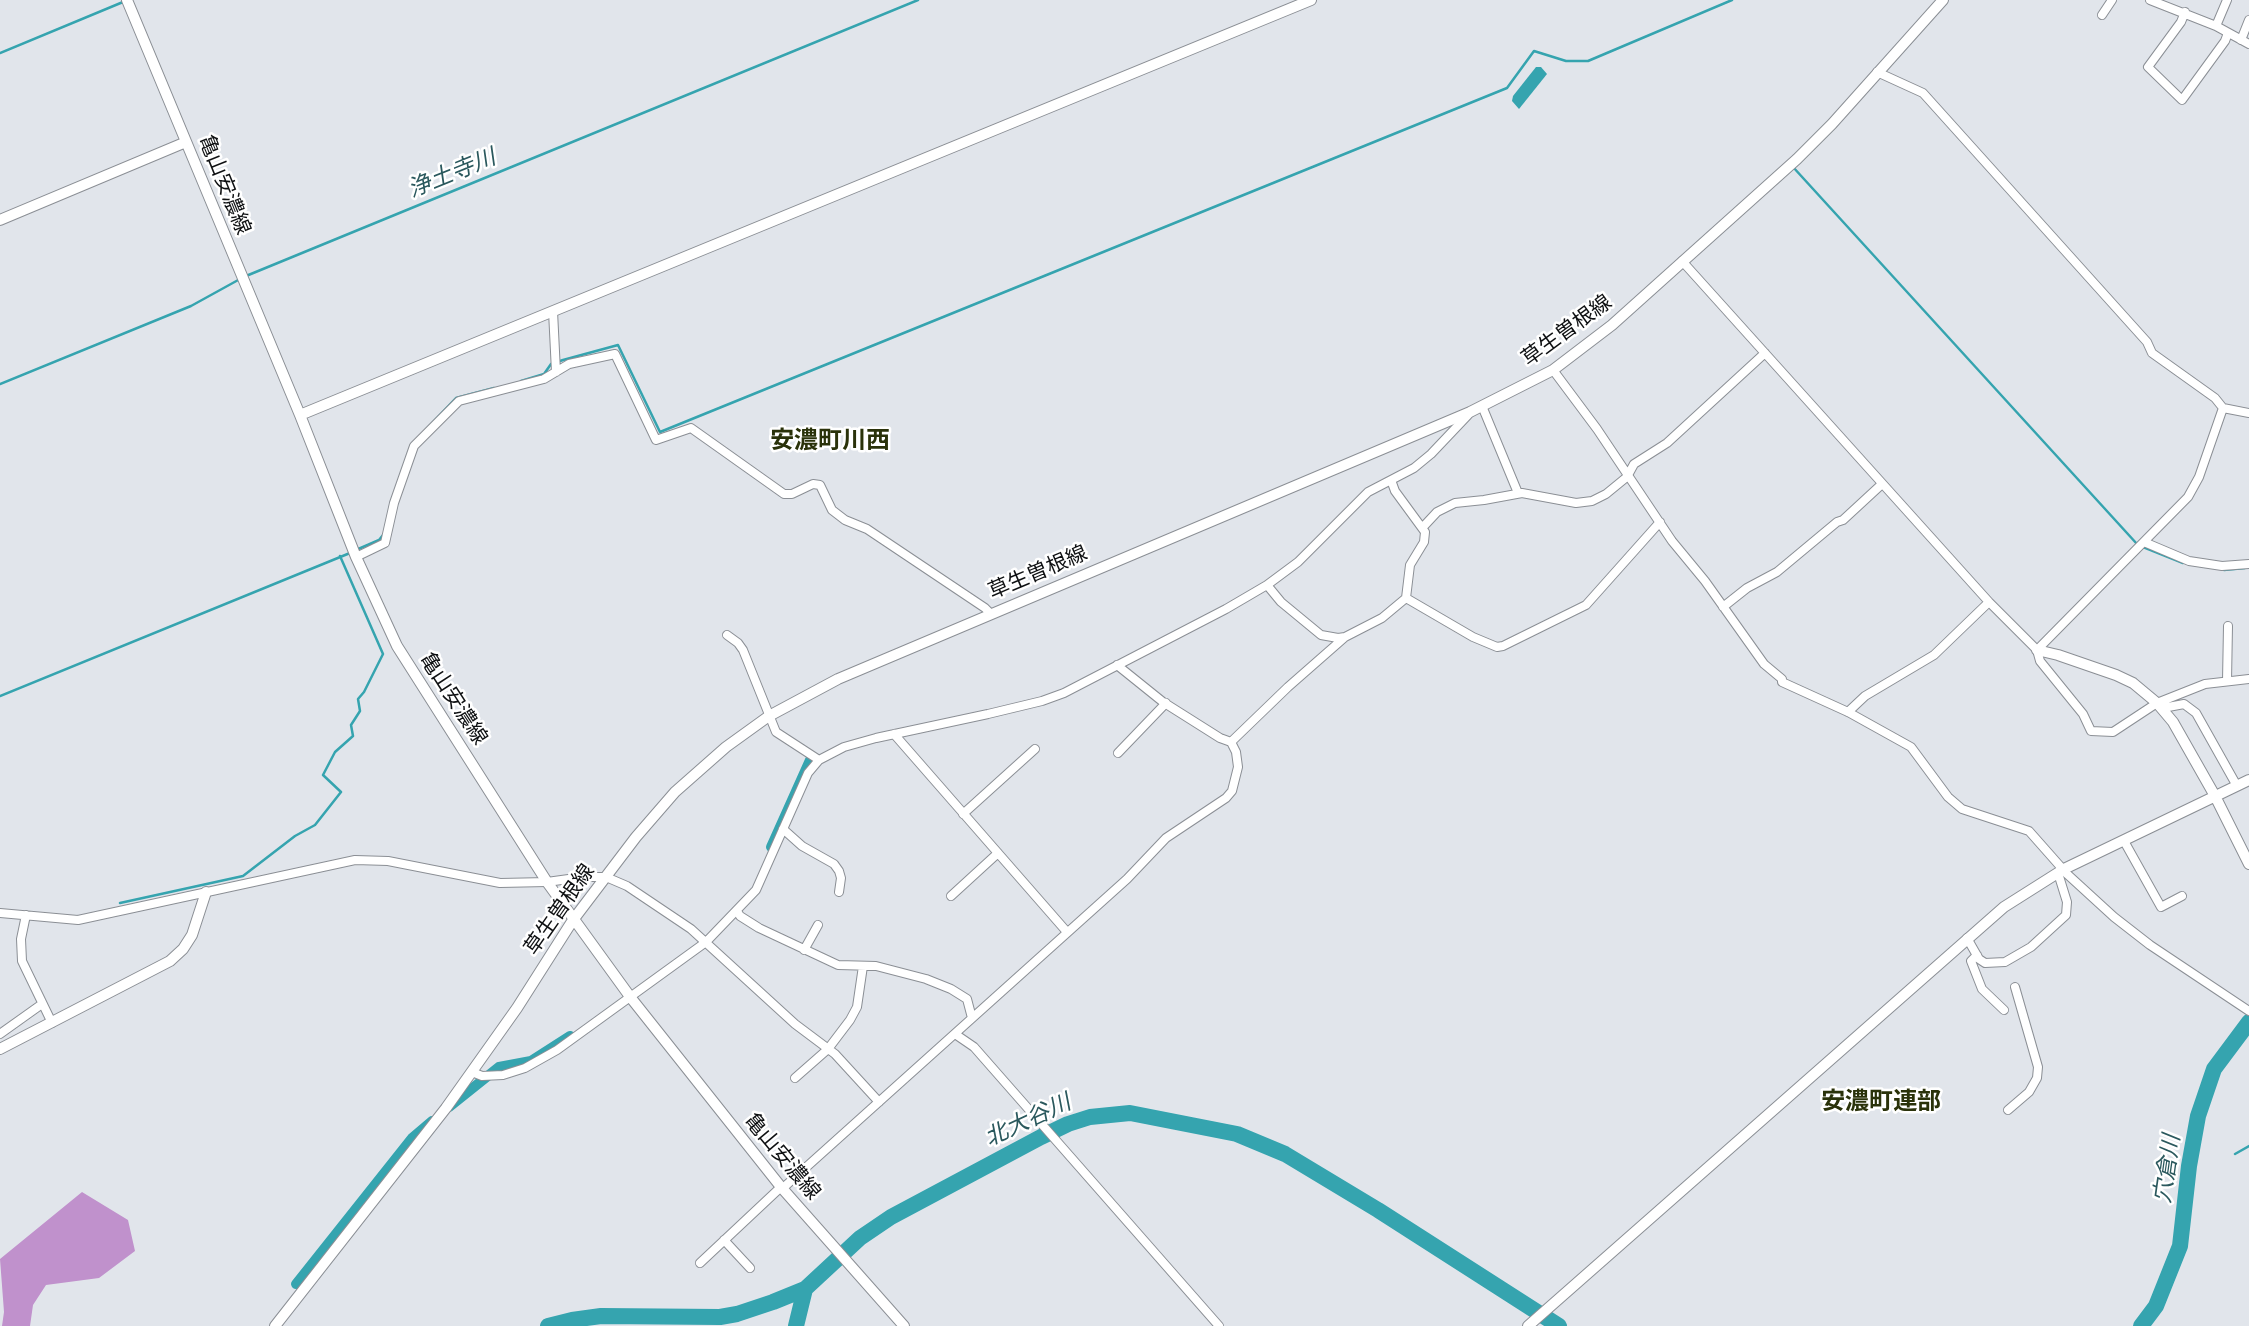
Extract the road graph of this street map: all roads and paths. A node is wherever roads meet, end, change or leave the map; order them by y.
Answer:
1 (1311, 0) edge
2 (1943, 0) edge
3 (2112, 0) edge
4 (2150, 0) edge
5 (2227, 0) edge
6 (128, 4) edge
7 (2181, 7) edge
8 (2102, 15) dead end
9 (2249, 20) edge
10 (2217, 26) junction
11 (2228, 33) junction
12 (2245, 42) edge
13 (1877, 72) junction
14 (186, 142) junction
15 (0, 220) edge
16 (1682, 261) junction
17 (553, 311) junction
18 (1765, 353) junction
19 (1553, 370) junction
20 (556, 372) junction
21 (1482, 406) junction
22 (2223, 408) junction
23 (1470, 412) junction
24 (2249, 413) edge
25 (300, 415) junction
26 (1628, 476) junction
27 (1391, 480) junction
28 (1882, 484) junction
29 (1518, 493) junction
30 (1660, 522) junction
31 (1423, 527) junction
32 (2144, 542) junction
33 (355, 555) junction
34 (2249, 564) edge
35 (1266, 585) junction
36 (1406, 598) junction
37 (1989, 602) junction
38 (1723, 607) junction
39 (991, 614) junction
40 (2228, 626) dead end
41 (727, 635) dead end
42 (1345, 637) junction
43 (2037, 650) junction
44 (1117, 665) junction
45 (2249, 679) edge
46 (2227, 681) junction
47 (1166, 703) junction
48 (2160, 706) junction
49 (1848, 712) junction
50 (769, 716) junction
51 (894, 734) junction
52 (1231, 742) junction
53 (1035, 749) dead end
54 (1118, 753) dead end
55 (819, 761) junction
56 (2249, 780) edge
57 (2236, 786) junction
58 (2215, 796) junction
59 (963, 814) junction
60 (783, 829) junction
61 (2124, 841) junction
62 (998, 853) junction
63 (2249, 864) edge
64 (2061, 871) junction
65 (606, 877) junction
66 (547, 882) junction
67 (206, 892) junction
68 (839, 892) dead end
69 (951, 896) dead end
70 (2182, 896) dead end
71 (737, 911) junction
72 (0, 912) edge
73 (26, 915) junction
74 (573, 920) junction
75 (818, 925) dead end
76 (1067, 932) junction
77 (1967, 938) junction
78 (706, 942) junction
79 (804, 950) junction
80 (1977, 955) junction
81 (863, 966) junction
82 (2015, 987) dead end
83 (631, 998) junction
84 (42, 1004) junction
85 (2004, 1010) dead end
86 (2249, 1011) edge
87 (972, 1018) junction
88 (52, 1023) junction
89 (0, 1034) edge
90 (955, 1034) junction
91 (0, 1049) edge
92 (828, 1049) junction
93 (472, 1072) junction
94 (794, 1078) dead end
95 (879, 1102) junction
96 (2008, 1110) dead end
97 (782, 1188) junction
98 (724, 1240) junction
99 (701, 1263) dead end
100 (750, 1268) dead end
101 (275, 1326) edge
102 (904, 1326) edge
103 (1219, 1326) edge
104 (1529, 1326) edge

1 - 17 main road
2 - 13 main road, 草生曽根線
3 - 8 street
4 - 7 street
5 - 10 street
6 - 14 main road, 亀山安濃線
7 - 10 street
7 - 11 street
9 - 12 street
10 - 11 street
11 - 12 street
13 - 16 main road, 草生曽根線
13 - 22 street
14 - 15 main road
14 - 25 main road, 亀山安濃線
16 - 18 street
16 - 19 main road, 草生曽根線
17 - 20 street
17 - 25 main road
18 - 26 street
18 - 28 street
19 - 21 main road, 草生曽根線
19 - 26 street
20 - 33 street
20 - 39 street
21 - 23 main road, 草生曽根線
21 - 29 street
22 - 24 street
22 - 32 street
23 - 27 street
23 - 39 main road, 草生曽根線
25 - 33 main road, 亀山安濃線
26 - 29 street
26 - 30 street
27 - 31 street
27 - 35 street
28 - 37 street
28 - 38 street
29 - 31 street
30 - 36 street
30 - 38 street
31 - 36 street
32 - 34 street
32 - 43 street
33 - 66 main road, 亀山安濃線
35 - 42 street
35 - 44 street
36 - 42 street
37 - 43 street
37 - 49 street
38 - 49 street
39 - 50 main road, 草生曽根線
40 - 46 street
41 - 50 street
42 - 52 street
43 - 48 main road
43 - 48 street
44 - 47 street
44 - 51 street
45 - 46 street
46 - 48 street
47 - 52 street
47 - 54 street
48 - 57 street
48 - 58 main road
49 - 64 street
50 - 55 street
50 - 65 main road, 草生曽根線
51 - 55 street
51 - 59 street
52 - 76 street
53 - 59 street
55 - 60 street
56 - 57 main road
57 - 58 main road
58 - 61 main road
58 - 63 main road
59 - 62 street
60 - 68 street
60 - 71 street
61 - 64 main road
61 - 70 street
62 - 69 street
62 - 76 street
64 - 77 main road
64 - 80 street
64 - 86 street
65 - 66 street
65 - 74 main road, 草生曽根線
65 - 78 street
66 - 67 street
66 - 74 main road, 亀山安濃線
67 - 73 street
67 - 88 main road
71 - 78 street
71 - 79 street
72 - 73 street
73 - 84 street
74 - 83 main road, 亀山安濃線
74 - 93 main road, 草生曽根線
75 - 79 street
76 - 87 street
77 - 80 street
77 - 104 main road
78 - 83 street
78 - 92 street
79 - 81 street
80 - 85 street
81 - 87 street
81 - 92 street
82 - 96 street
83 - 93 street
83 - 97 main road, 亀山安濃線
84 - 88 street
84 - 89 street
87 - 90 street
88 - 91 main road
90 - 95 street
90 - 103 street
92 - 94 street
92 - 95 street
93 - 101 main road, 草生曽根線
95 - 97 street
97 - 98 street
97 - 102 main road, 亀山安濃線
98 - 99 street
98 - 100 street

